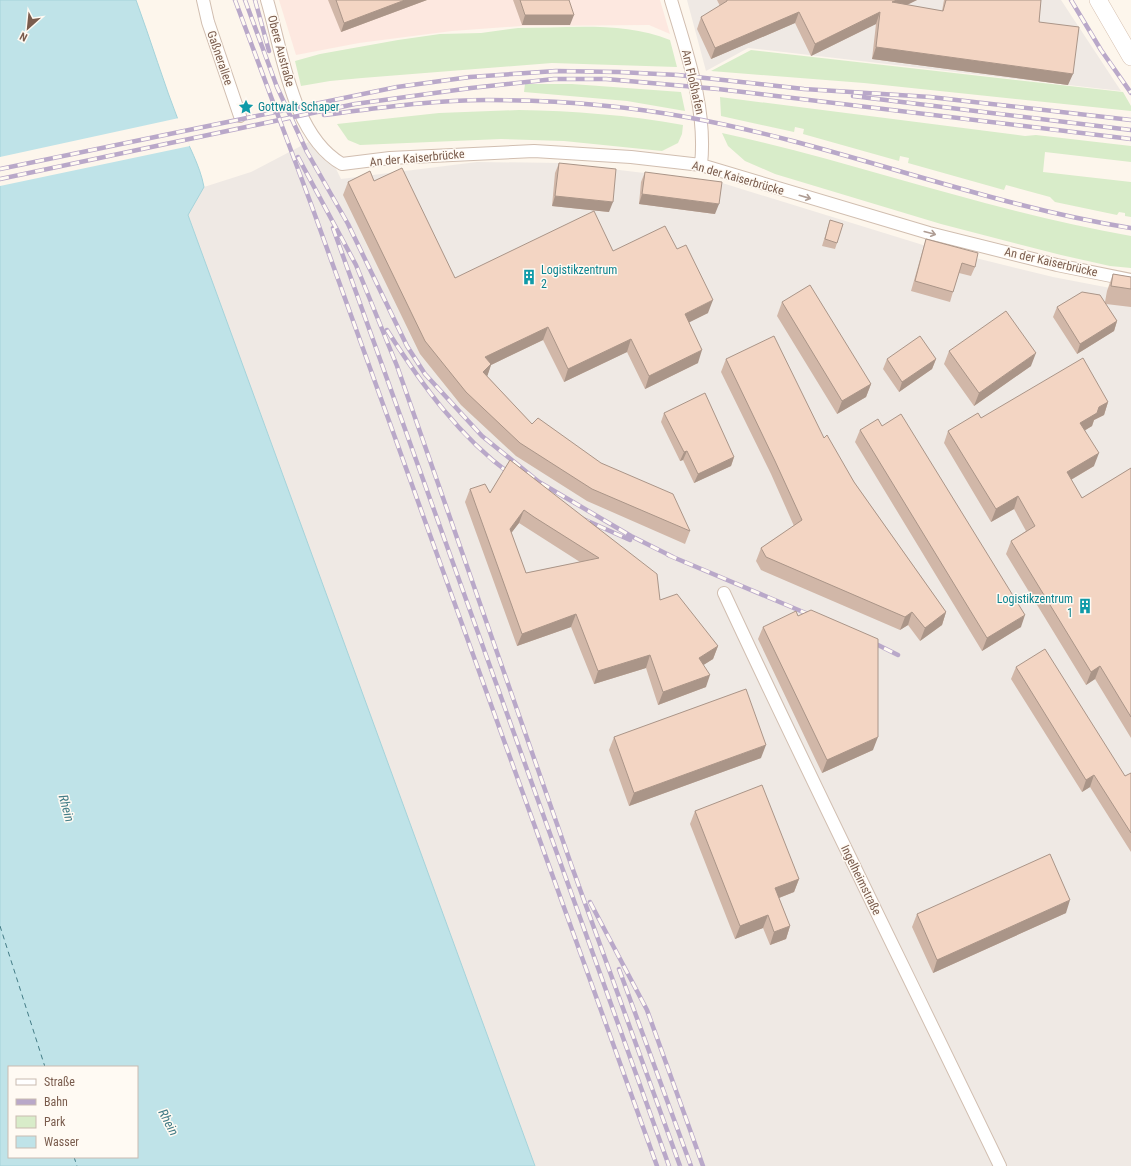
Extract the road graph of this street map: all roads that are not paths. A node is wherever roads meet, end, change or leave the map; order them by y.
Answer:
1 (203, 0) edge
2 (268, 0) edge
3 (671, 0) edge
4 (1098, 0) edge
5 (1131, 57) edge
6 (240, 116) dead end
7 (336, 160) joint
8 (701, 165) junction
9 (1131, 280) edge
10 (724, 593) dead end
11 (1000, 1166) edge

1 - 6 street, Gaßnerallee
2 - 7 street, Obere Austraße
3 - 8 street, Am Floßhafen
4 - 5 main road
7 - 8 street, An der Kaiserbrücke
8 -> 9 street, An der Kaiserbrücke
10 - 11 street, Ingelheimstraße

